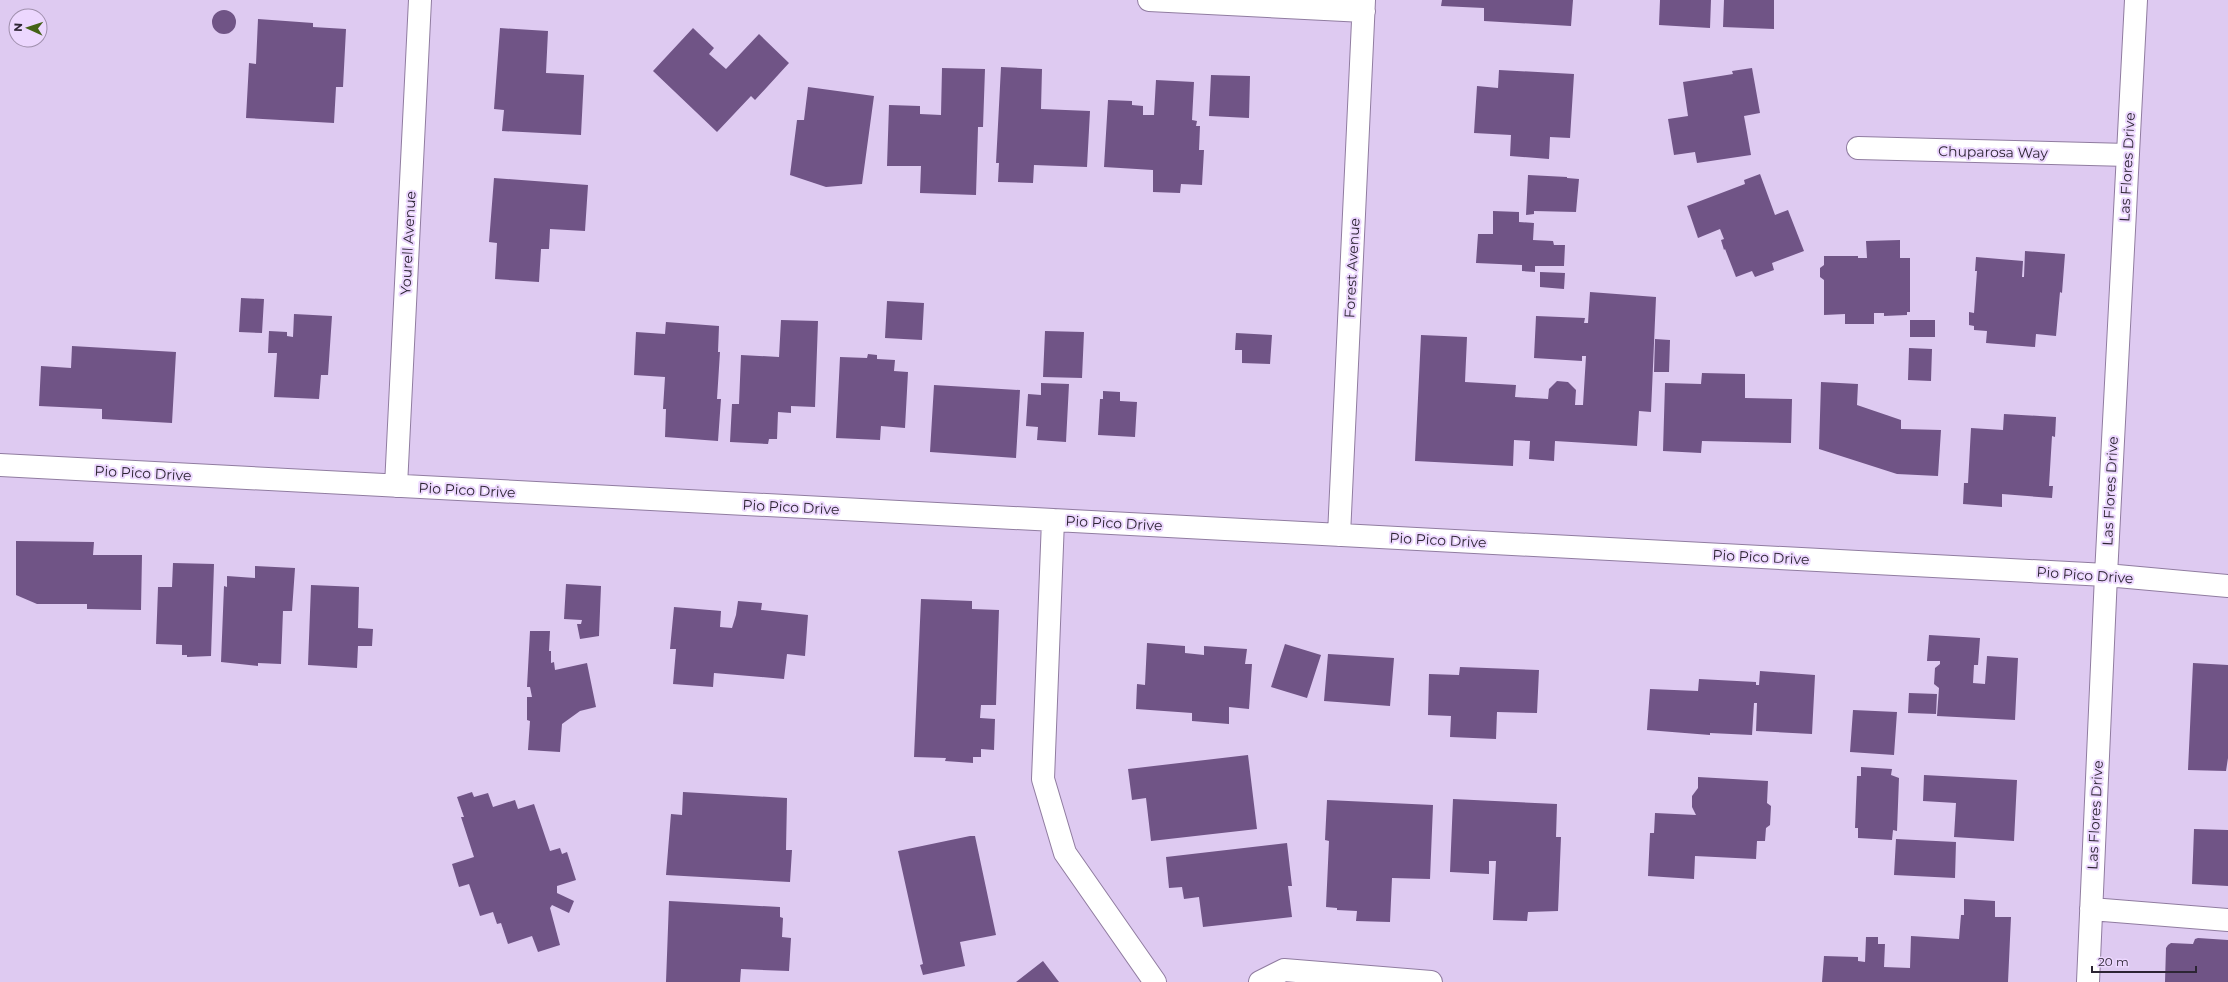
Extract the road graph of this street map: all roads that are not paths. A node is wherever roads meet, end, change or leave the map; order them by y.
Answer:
1 (420, 0) edge
2 (1149, 0) edge
3 (2136, 0) edge
4 (1364, 6) edge
5 (1858, 148) dead end
6 (2128, 155) junction
7 (0, 465) edge
8 (396, 486) junction
9 (1053, 520) junction
10 (1339, 535) junction
11 (2106, 576) junction
12 (2228, 586) edge
13 (2091, 909) junction
14 (2228, 920) edge
15 (1155, 982) edge
16 (1260, 982) edge
17 (1431, 982) edge
18 (2088, 982) edge

1 - 8 street, Yourell Avenue
2 - 4 street
3 - 6 street, Las Flores Drive
4 - 10 street, Forest Avenue
5 - 6 street, Chuparosa Way
6 - 11 street, Las Flores Drive
7 - 8 street, Pio Pico Drive
8 - 9 street, Pio Pico Drive
9 - 10 street, Pio Pico Drive
9 - 15 street
10 - 11 street, Pio Pico Drive
11 - 12 street, Pio Pico Drive
11 - 13 street, Las Flores Drive
13 - 14 street
13 - 18 street, Las Flores Drive
16 - 17 street

